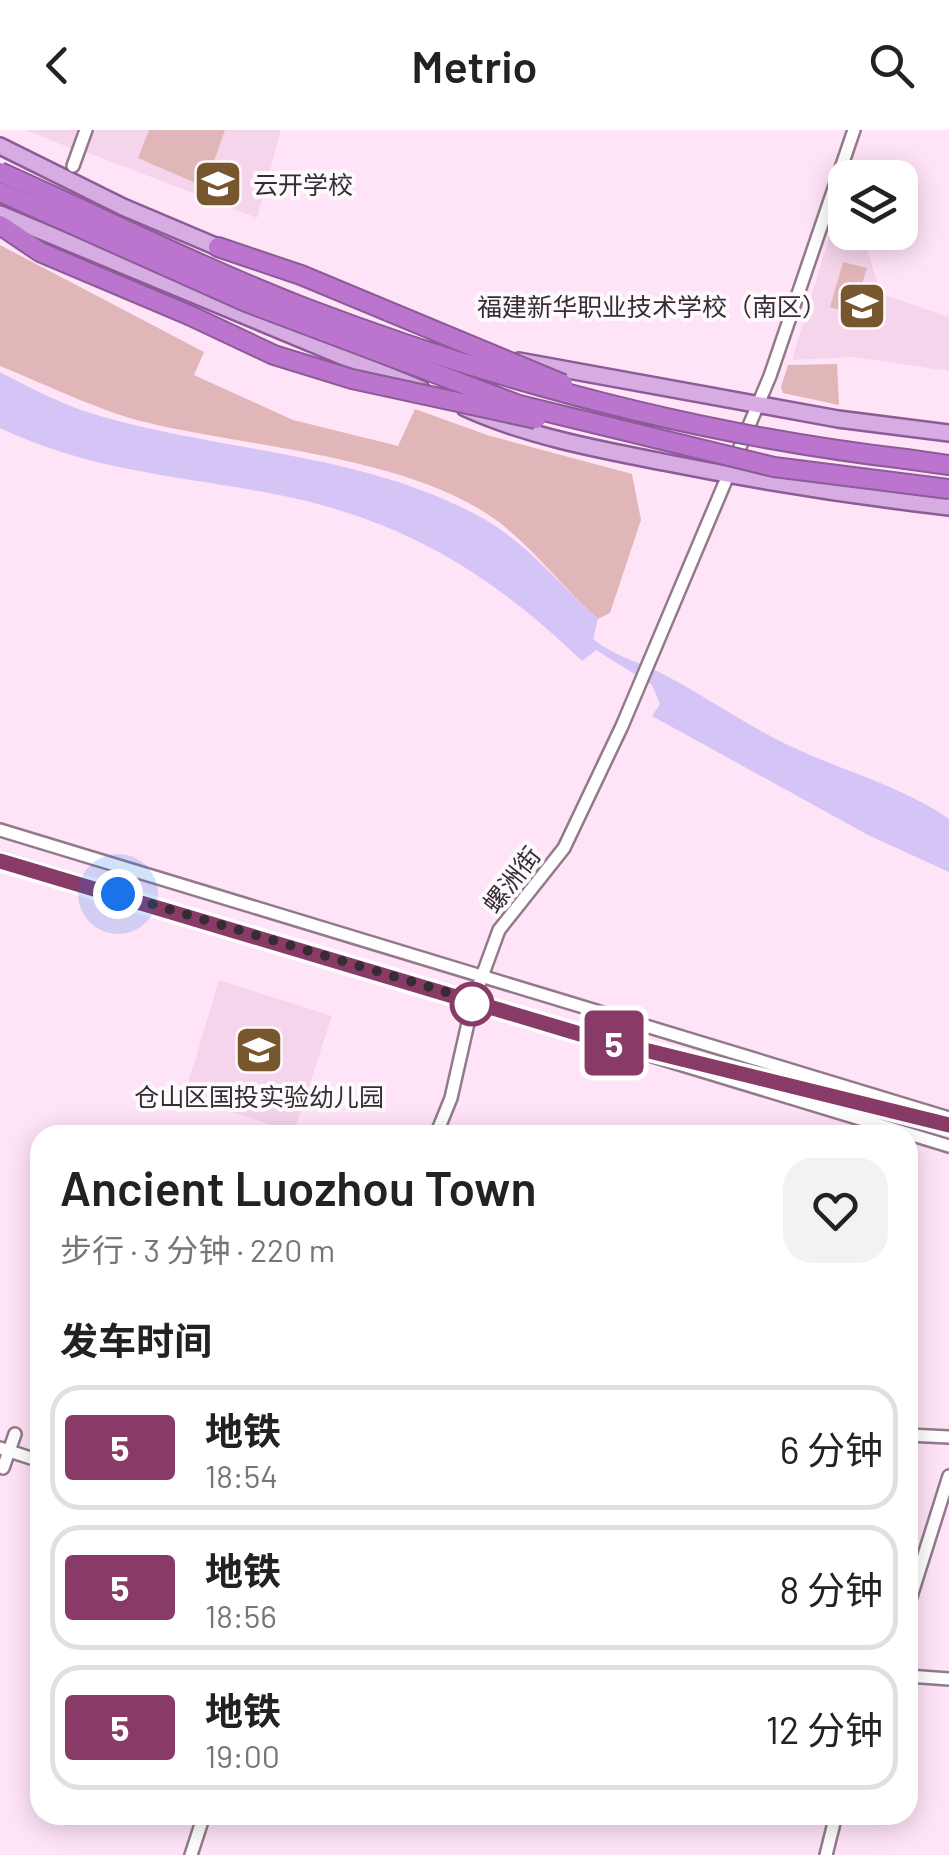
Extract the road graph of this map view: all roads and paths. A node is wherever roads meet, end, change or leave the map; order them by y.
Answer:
1 (86, 130) edge
2 (854, 130) edge
3 (0, 146) edge
4 (73, 166) dead end
5 (0, 172) edge
6 (0, 192) edge
7 (0, 214) edge
8 (0, 225) edge
9 (218, 247) junction
10 (604, 402) junction
11 (758, 404) junction
12 (604, 427) junction
13 (949, 433) edge
14 (949, 463) edge
15 (726, 474) junction
16 (949, 490) edge
17 (949, 508) edge
18 (0, 830) edge
19 (0, 858) edge
20 (482, 976) junction
21 (473, 1000) junction
22 (949, 1118) edge
23 (440, 1125) edge
24 (881, 1125) edge
25 (918, 1136) edge
26 (949, 1146) edge
27 (15, 1434) dead end
28 (918, 1436) edge
29 (949, 1438) edge
30 (4, 1450) edge
31 (30, 1458) edge
32 (3, 1468) dead end
33 (949, 1476) edge
34 (918, 1574) edge
35 (918, 1677) edge
36 (949, 1679) edge
37 (201, 1825) edge
38 (834, 1825) edge
39 (191, 1855) edge
40 (826, 1855) edge

1 - 4 street
2 - 11 street, 螺洲街
3 - 9 main road
5 - 10 highway, bridge
6 - 12 highway, bridge
7 - 15 main road
8 - 12 highway, bridge
9 - 10 highway, bridge
9 - 11 main road
10 - 14 highway, bridge
11 - 13 main road
11 - 15 street, 螺洲街
12 - 16 highway, bridge
15 - 17 main road
15 - 20 street, 螺洲街
18 - 20 street
19 - 21 street
20 - 21 street, 螺洲街
20 - 22 street
21 - 23 street, 螺洲街
21 - 24 street
25 - 26 street
27 - 30 street
28 - 29 street
30 - 31 street
30 - 32 street
33 - 34 street
35 - 36 street
37 - 39 street
38 - 40 street

